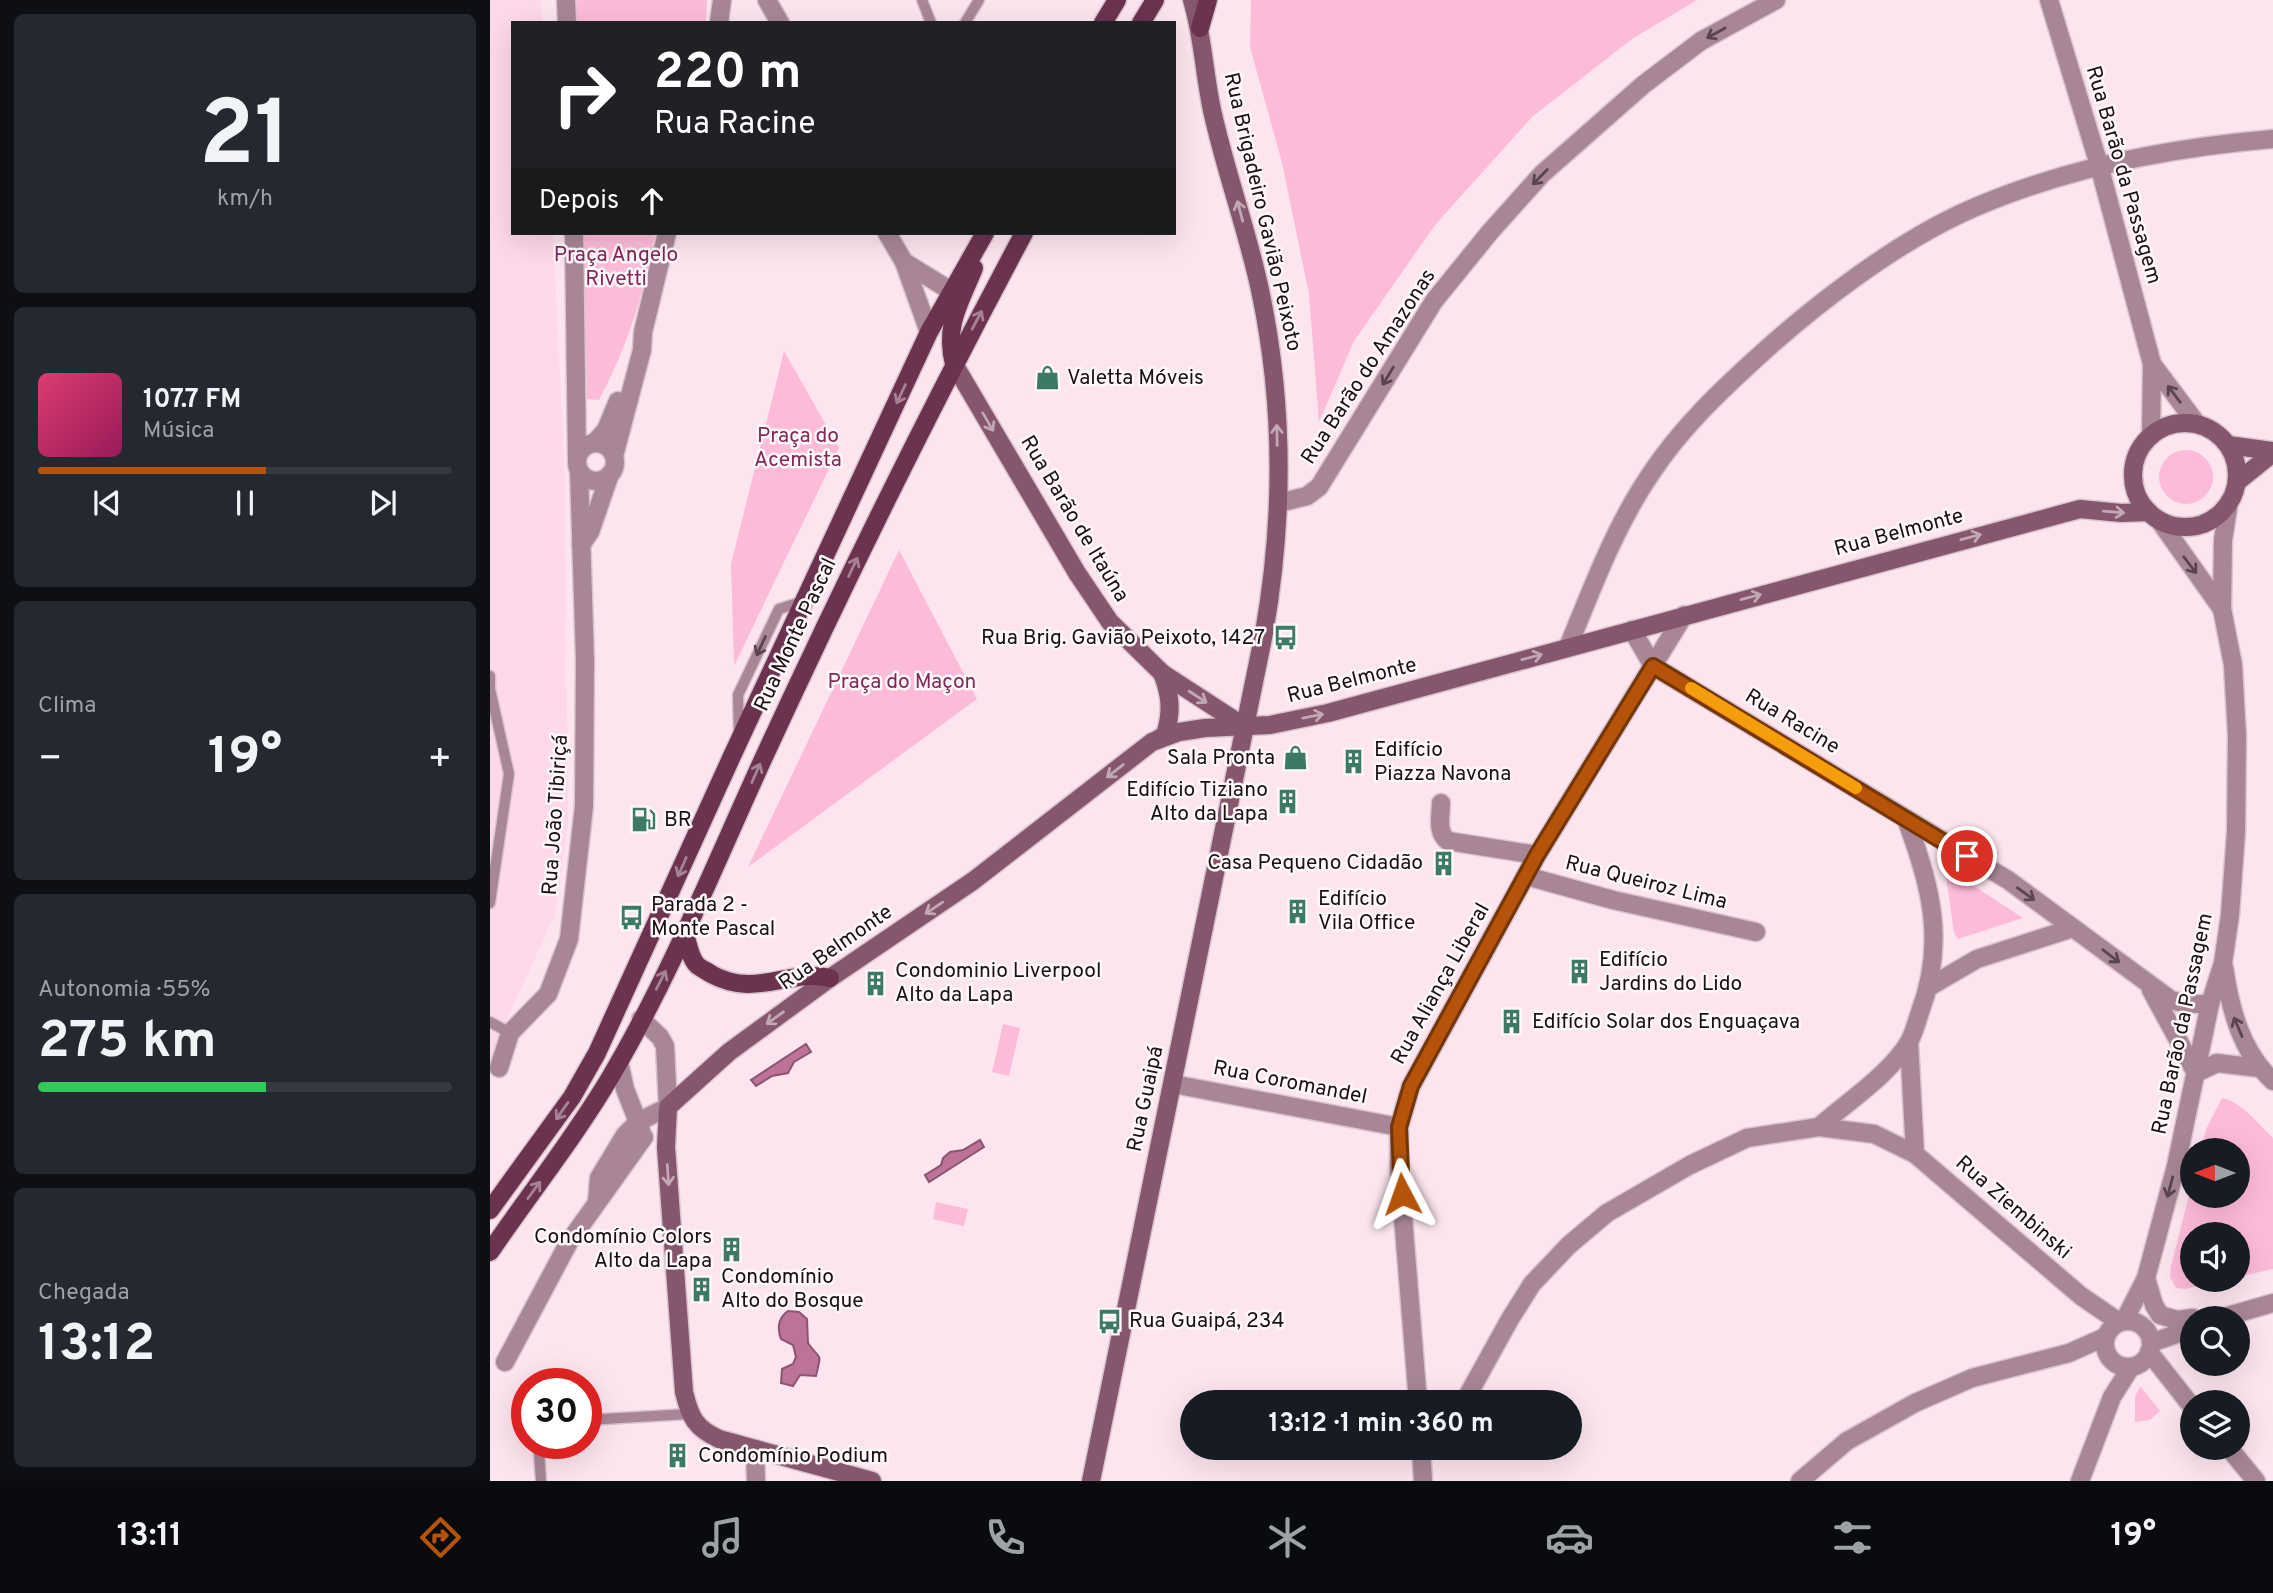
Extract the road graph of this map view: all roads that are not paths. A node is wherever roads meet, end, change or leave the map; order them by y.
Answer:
1 (566, 0) edge
2 (767, 0) edge
3 (922, 0) edge
4 (979, 0) edge
5 (1116, 0) edge
6 (1155, 0) edge
7 (1192, 0) edge
8 (1208, 0) edge
9 (1776, 0) edge
10 (2049, 0) edge
11 (778, 13) edge
12 (567, 21) edge
13 (930, 21) edge
14 (966, 21) edge
15 (1104, 21) edge
16 (1142, 21) edge
17 (1200, 28) junction
18 (2273, 139) edge
19 (2099, 165) junction
20 (574, 235) edge
21 (667, 235) edge
22 (888, 235) edge
23 (986, 235) edge
24 (986, 235) edge
25 (1023, 235) edge
26 (904, 262) junction
27 (951, 291) junction
28 (643, 332) junction
29 (929, 332) junction
30 (954, 363) junction
31 (2152, 363) junction
32 (2197, 424) junction
33 (2151, 436) junction
34 (2228, 446) junction
35 (2273, 452) edge
36 (585, 454) junction
37 (612, 465) junction
38 (2237, 482) junction
39 (2229, 502) junction
40 (1279, 503) junction
41 (2154, 516) junction
42 (581, 544) junction
43 (2222, 609) junction
44 (1684, 615) junction
45 (1632, 630) junction
46 (1568, 647) junction
47 (1653, 666) junction
48 (1162, 673) junction
49 (490, 677) edge
50 (1245, 727) junction
51 (1152, 742) junction
52 (1441, 803) dead end
53 (1906, 819) junction
54 (1537, 855) junction
55 (1526, 876) junction
56 (490, 903) edge
57 (2073, 928) junction
58 (1756, 932) dead end
59 (685, 934) junction
60 (2223, 963) junction
61 (830, 978) junction
62 (2148, 984) junction
63 (1929, 987) junction
64 (2210, 1004) junction
65 (641, 1019) junction
66 (490, 1022) edge
67 (510, 1033) junction
68 (1909, 1042) junction
69 (619, 1062) junction
70 (2259, 1068) junction
71 (499, 1069) dead end
72 (2196, 1073) junction
73 (2273, 1081) edge
74 (1173, 1084) junction
75 (668, 1107) junction
76 (1819, 1126) junction
77 (1399, 1127) junction
78 (641, 1129) junction
79 (666, 1147) junction
80 (1915, 1154) junction
81 (495, 1202) edge
82 (492, 1249) edge
83 (2146, 1278) junction
84 (2273, 1303) edge
85 (2250, 1310) edge
86 (2180, 1320) edge
87 (2114, 1328) junction
88 (2180, 1334) edge
89 (2068, 1353) junction
90 (2132, 1358) junction
91 (505, 1362) dead end
92 (1417, 1390) edge
93 (1471, 1390) edge
94 (2180, 1393) edge
95 (689, 1414) junction
96 (602, 1419) edge
97 (755, 1449) junction
98 (539, 1459) edge
99 (1423, 1460) edge
100 (2239, 1460) edge
101 (541, 1481) edge
102 (757, 1481) edge
103 (872, 1481) edge
104 (1091, 1481) edge
105 (1423, 1481) edge
106 (1800, 1481) edge
107 (2080, 1481) edge
108 (2256, 1481) edge

1 - 12 street
2 - 11 street
3 - 13 lane
4 - 14 lane
5 - 15 main road
6 - 16 main road
7 - 17 main road, Rua Brigadeiro Gavião Peixoto
8 - 17 main road
9 -> 40 street, Rua Barão do Amazonas
10 - 19 street, Rua Barão da Passagem
40 -> 17 main road, Rua Brigadeiro Gavião Peixoto
18 - 19 street
19 - 31 street, Rua Barão da Passagem
19 - 46 street
20 - 36 street, Rua João Tibiriçá
21 - 28 street
22 - 26 street
23 - 27 main road, Rua Monte Pascal
24 - 30 main road
30 -> 25 main road, Rua Monte Pascal
26 - 27 street
26 - 29 street
27 - 29 main road, Rua Monte Pascal
28 - 36 street
28 - 37 street
29 -> 81 main road, Rua Monte Pascal
30 -> 48 main road, Rua Barão de Itaúna
59 -> 30 main road, Rua Monte Pascal
32 -> 31 street, Rua Barão da Passagem
31 - 33 street, Rua Barão da Passagem
32 - 33 main road
32 - 34 main road
33 - 41 main road
34 - 35 main road
34 - 38 main road
35 - 38 main road
36 - 37 street
36 - 37 street
36 - 42 street, Rua João Tibiriçá
37 - 42 street
38 - 39 main road
39 - 41 main road
39 - 43 street, Rua Barão da Passagem
40 - 50 main road, Rua Brigadeiro Gavião Peixoto
41 -> 43 street, Rua Barão da Passagem
44 -> 41 main road, Rua Belmonte
42 - 67 street, Rua João Tibiriçá
43 - 60 street, Rua Barão da Passagem
44 - 45 main road, Rua Belmonte
44 - 47 street, Rua Aliança Liberal
45 - 46 main road, Rua Belmonte
45 - 47 street
50 -> 46 main road, Rua Belmonte
47 - 53 street, Rua Racine
47 - 54 street, Rua Aliança Liberal
48 -> 50 main road, Rua Barão de Itaúna
48 - 51 main road
49 - 56 lane
50 - 51 main road, Rua Belmonte
50 - 74 main road, Rua Guaipá
51 -> 61 main road, Rua Belmonte
52 - 54 street
53 -> 57 street, Rua Racine
53 - 63 street
54 - 55 street, Rua Aliança Liberal
55 - 58 street, Rua Queiroz Lima
55 - 77 street, Rua Aliança Liberal
57 -> 62 street
57 - 63 street
59 - 61 main road
65 -> 59 main road, Rua Monte Pascal
60 - 64 street, Rua Barão da Passagem
70 -> 60 street
61 -> 75 main road, Rua Belmonte
62 - 64 street
62 - 72 street
63 - 68 street
64 - 72 street, Rua Barão da Passagem
65 - 69 main road, Rua Monte Pascal
65 - 75 street
66 - 67 lane
67 - 71 street, Rua João Tibiriçá
68 - 76 street
68 - 80 street
69 - 78 street
82 -> 69 main road, Rua Monte Pascal
70 - 72 street
70 - 73 street
72 -> 83 street, Rua Barão da Passagem
74 - 77 street, Rua Coromandel
74 - 104 main road, Rua Guaipá
75 - 78 street
75 - 79 main road
76 - 80 street, Rua Ziembinski
76 - 93 street
77 - 92 street, Rua Aliança Liberal
78 - 79 street
78 - 91 street
79 -> 95 main road
80 - 87 street, Rua Ziembinski
83 - 86 street
83 - 87 street, Rua Barão da Passagem
84 - 85 street
87 - 89 street
87 - 90 street
87 - 90 street, Rua Ziembinski
88 - 90 street
89 - 90 street
89 - 106 street
90 - 94 street
90 - 107 street
95 - 96 lane
95 - 97 main road
97 - 102 street
97 - 103 main road
98 - 101 lane
99 - 105 street
100 - 108 street

